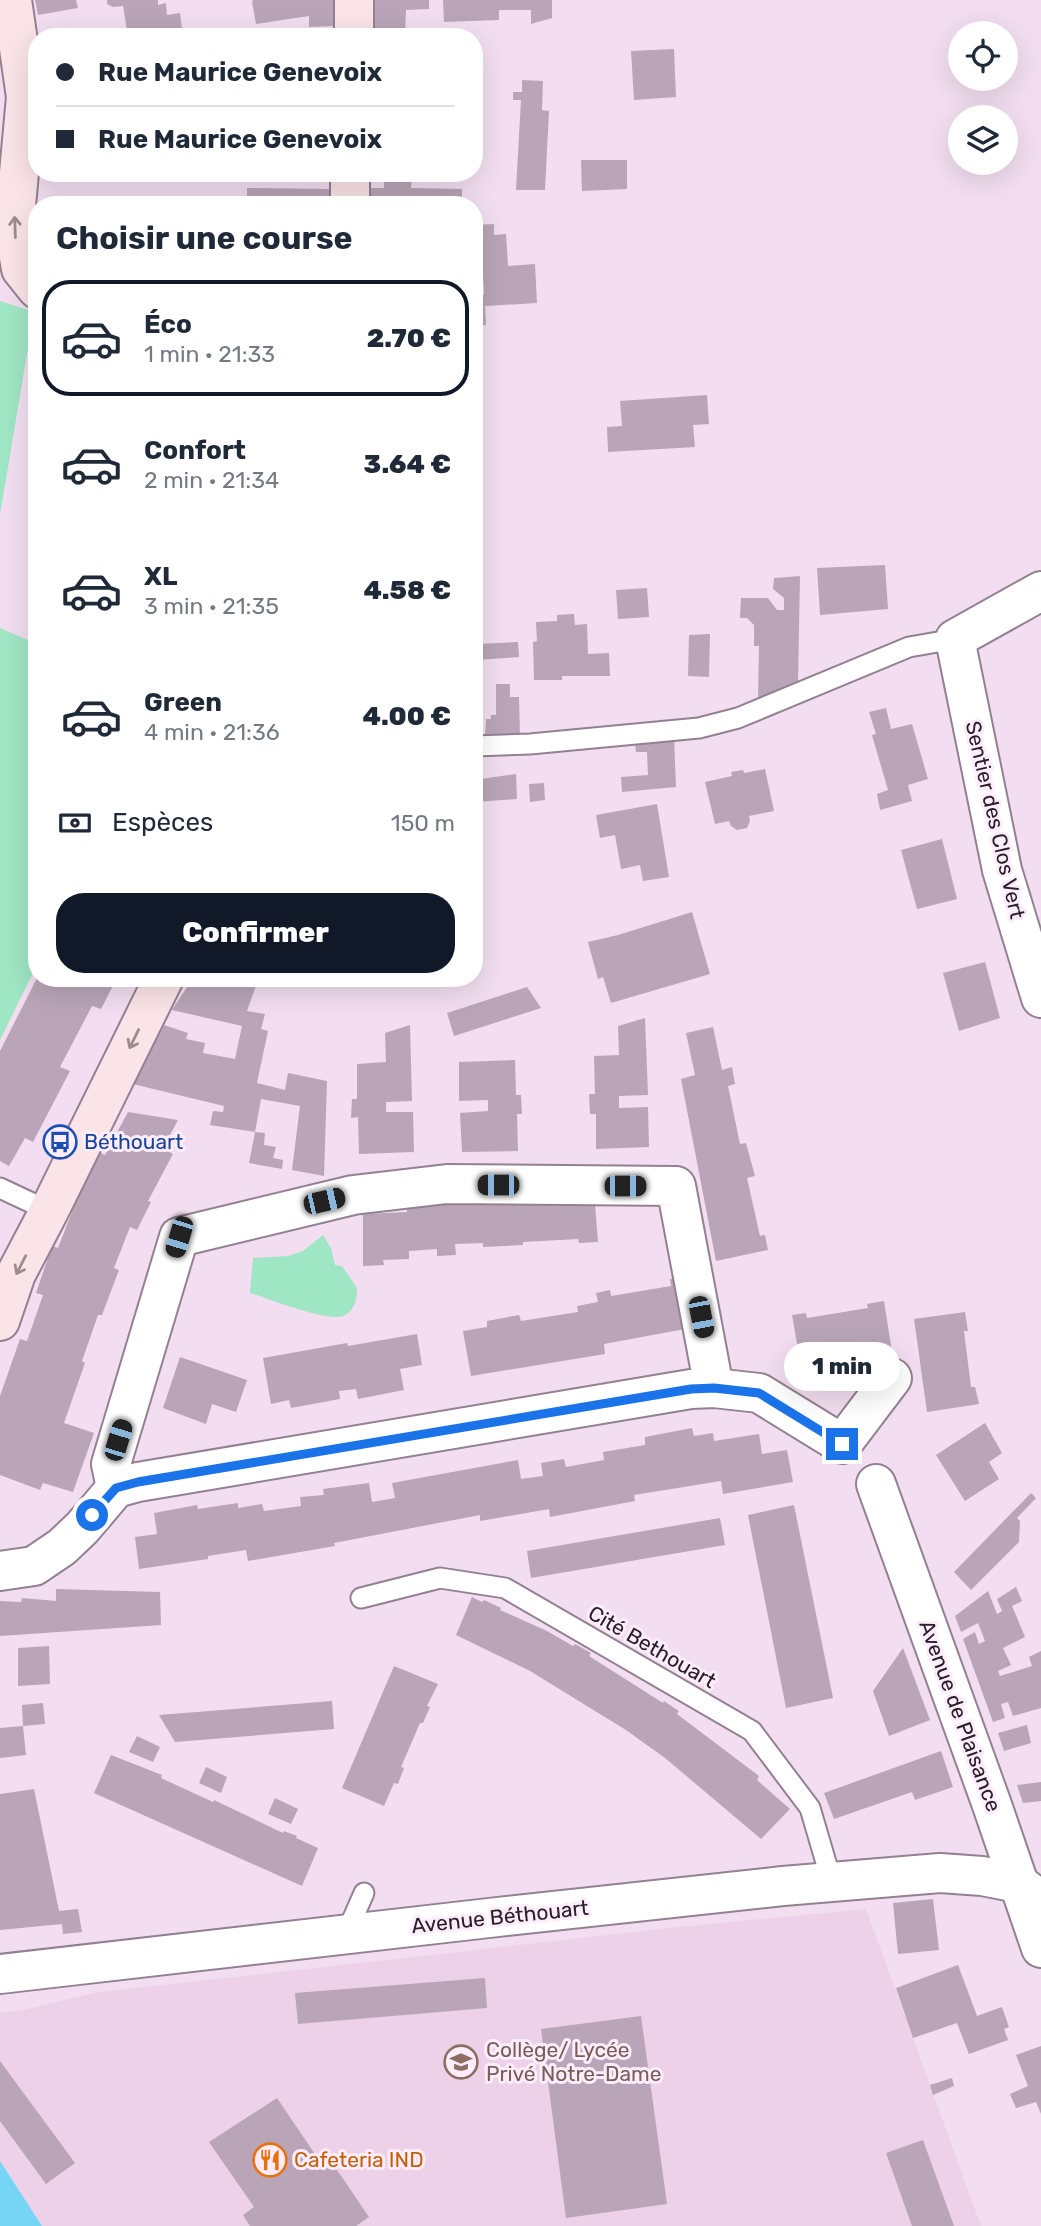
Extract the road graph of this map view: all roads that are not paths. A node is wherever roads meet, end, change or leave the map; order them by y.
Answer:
1 (12, 0) edge
2 (354, 0) edge
3 (354, 28) edge
4 (28, 278) edge
5 (1041, 590) edge
6 (955, 639) junction
7 (483, 746) edge
8 (160, 987) edge
9 (1041, 999) edge
10 (0, 1188) edge
11 (49, 1211) junction
12 (0, 1321) edge
13 (892, 1378) dead end
14 (714, 1388) junction
15 (876, 1484) dead end
16 (116, 1488) junction
17 (0, 1571) edge
18 (361, 1598) dead end
19 (832, 1882) junction
20 (1030, 1892) edge
21 (364, 1893) dead end
22 (346, 1934) junction
23 (1041, 1948) edge
24 (18, 1972) edge

4 -> 1 main road
2 - 3 main road
5 - 6 street
6 - 7 lane
6 - 9 street, Sentier des Clos Vert
8 -> 11 main road
10 - 11 lane
11 -> 12 main road
13 - 14 street
14 - 16 street
14 - 16 street
15 - 20 street, Avenue de Plaisance
16 - 17 street
18 - 19 lane, Cité Bethouart
19 - 20 street, Avenue Béthouart
19 - 22 street, Avenue Béthouart
20 - 23 street, Avenue de Plaisance
21 - 22 lane
22 - 24 street, Avenue Béthouart

